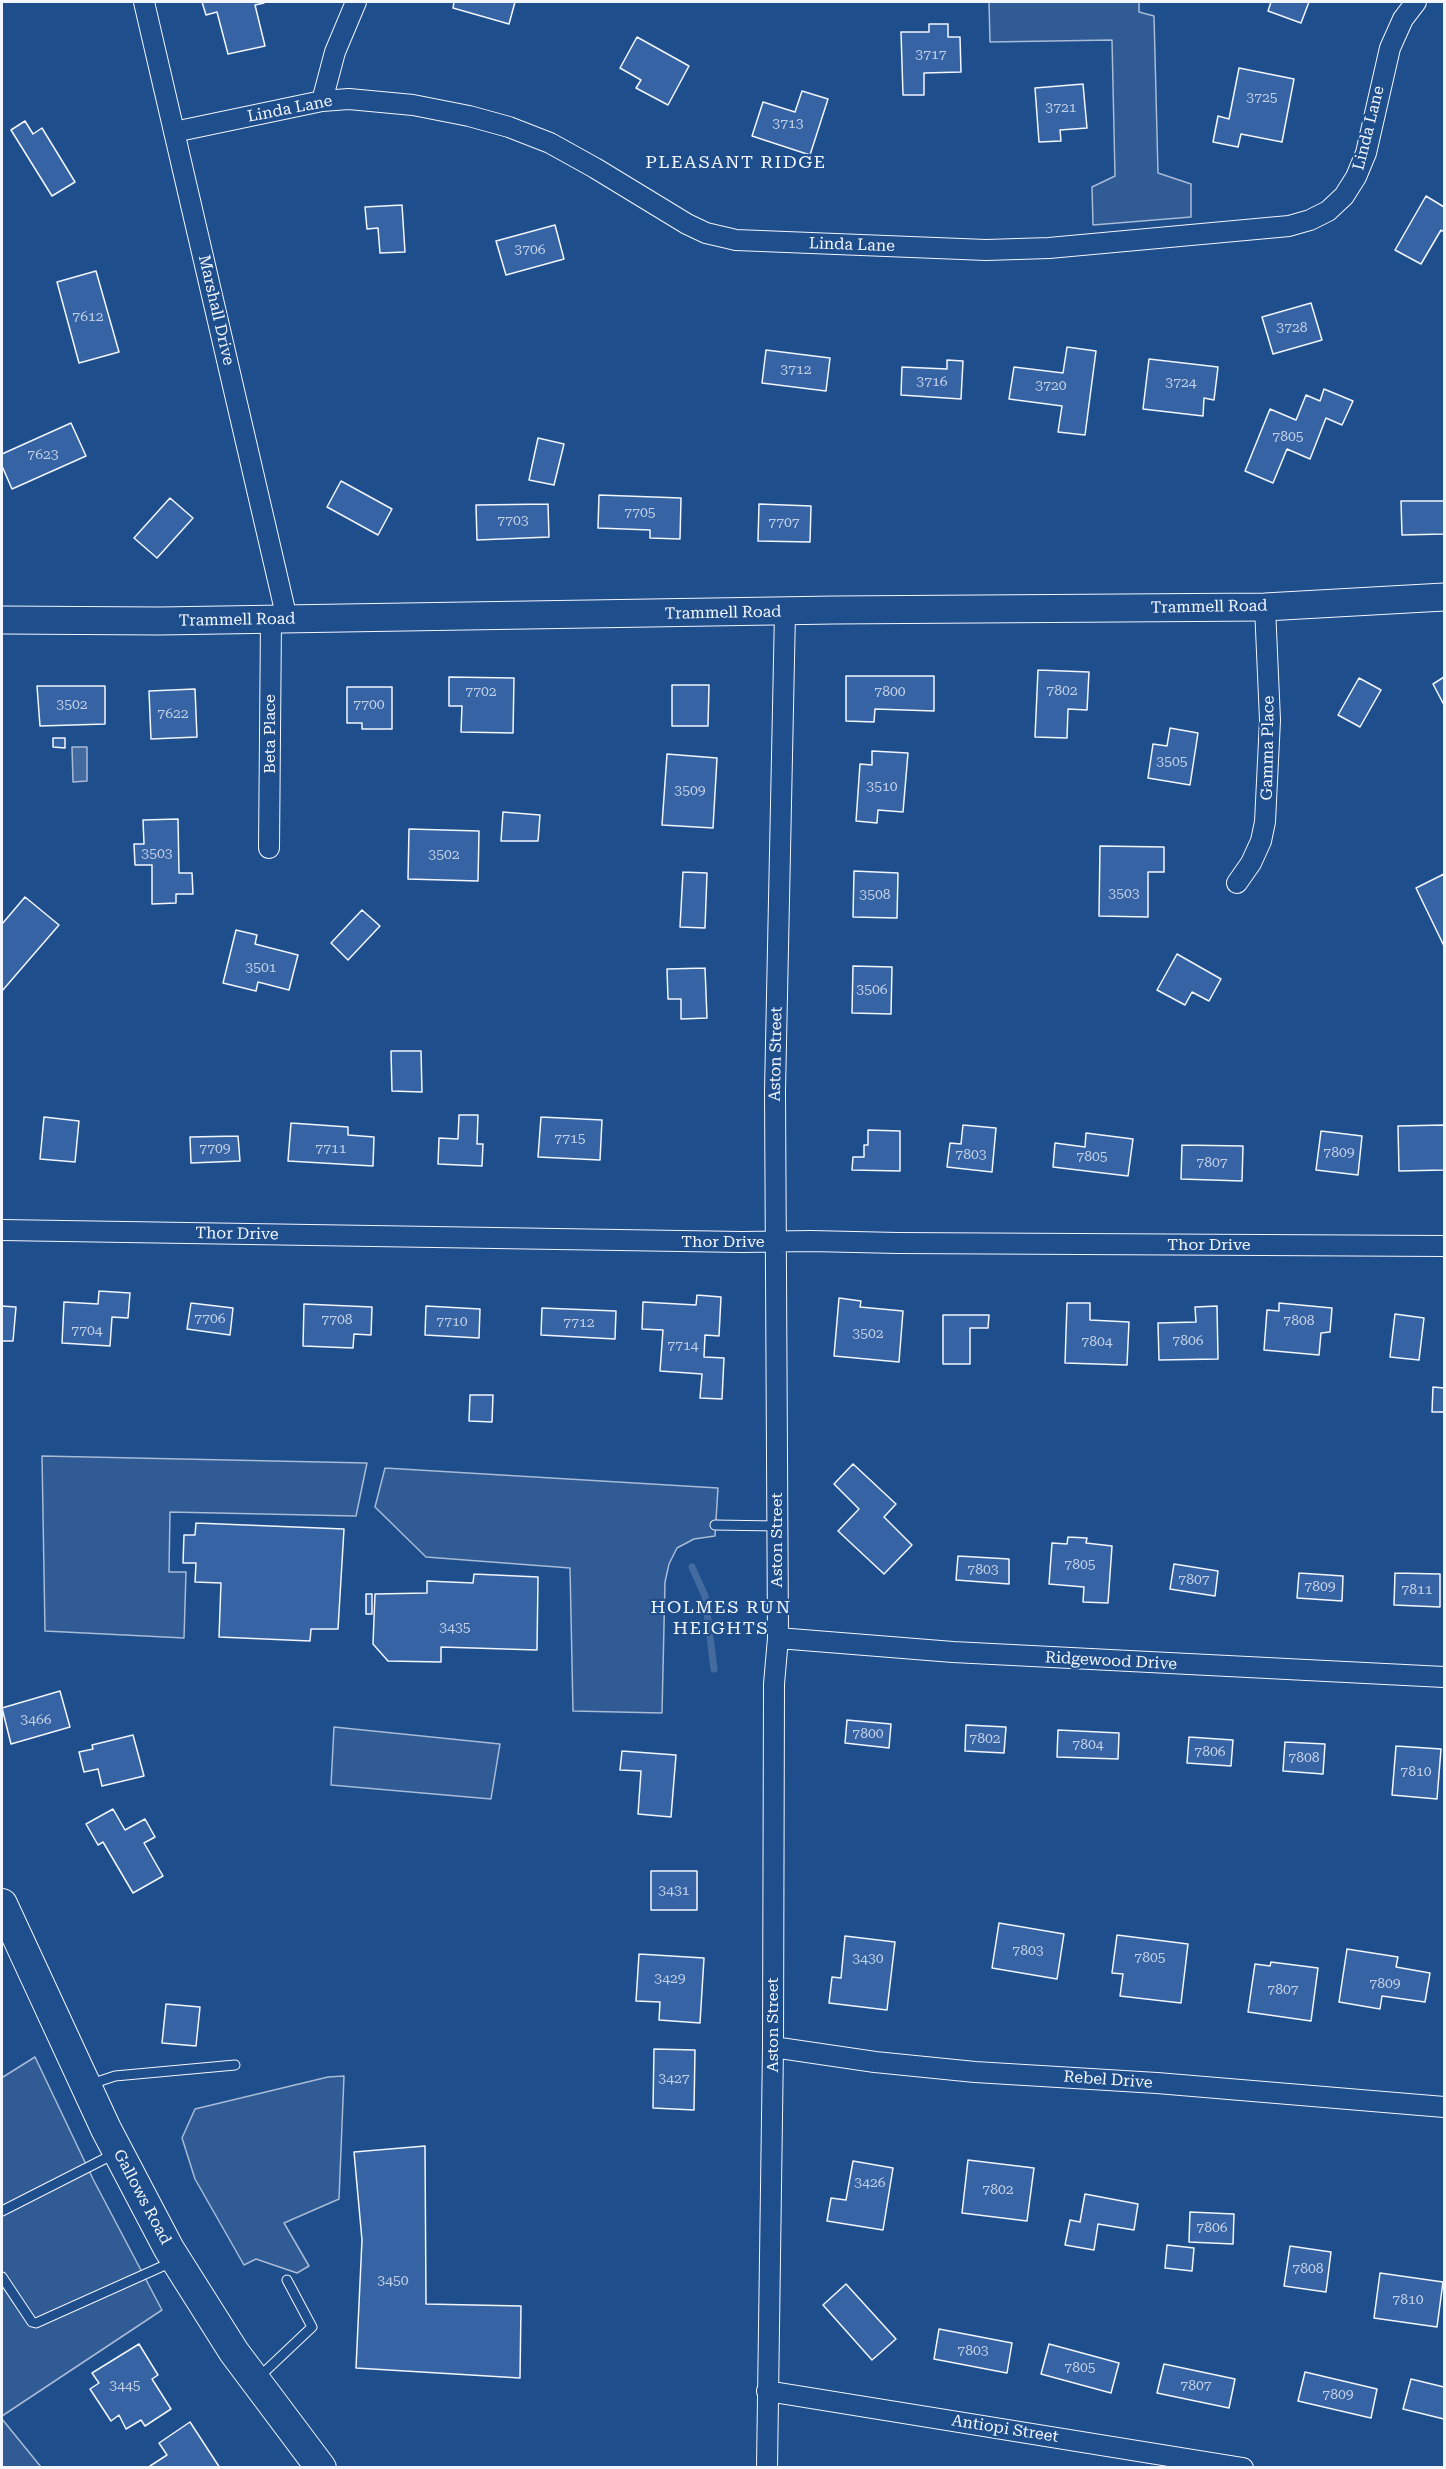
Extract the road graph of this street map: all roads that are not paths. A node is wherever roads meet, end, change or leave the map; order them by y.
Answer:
1 (144, 2) edge
2 (356, 2) edge
3 (1416, 2) edge
4 (322, 101) junction
5 (174, 132) junction
6 (1444, 597) edge
7 (1265, 607) junction
8 (785, 612) junction
9 (2, 620) edge
10 (279, 620) junction
11 (269, 848) dead end
12 (1236, 883) dead end
13 (2, 1230) edge
14 (776, 1242) junction
15 (1444, 1246) edge
16 (715, 1524) dead end
17 (776, 1526) junction
18 (778, 1638) junction
19 (1444, 1677) edge
20 (2, 1904) edge
21 (773, 2047) junction
22 (234, 2065) dead end
23 (86, 2086) junction
24 (1444, 2107) edge
25 (118, 2152) junction
26 (2, 2211) edge
27 (176, 2260) junction
28 (2, 2277) edge
29 (287, 2280) dead end
30 (256, 2380) junction
31 (767, 2391) junction
32 (321, 2468) edge
33 (767, 2468) edge
34 (1244, 2468) edge

1 - 5 street, Marshall Drive
2 - 4 street
3 - 4 street, Linda Lane
4 - 5 street, Linda Lane
5 - 10 street, Marshall Drive
6 - 7 street, Trammell Road
7 - 8 street, Trammell Road
7 - 12 street, Gamma Place
8 - 10 street, Trammell Road
8 - 14 street, Aston Street
9 - 10 street, Trammell Road
10 - 11 street, Beta Place
13 - 14 street, Thor Drive
14 - 15 street, Thor Drive
14 - 17 street, Aston Street
16 - 17 lane
17 - 18 street, Aston Street
18 - 19 street, Ridgewood Drive
18 - 21 street, Aston Street
20 - 23 main road, Gallows Road
21 - 24 street, Rebel Drive
21 - 31 street, Aston Street
22 - 23 lane
23 - 25 main road, Gallows Road
25 - 26 lane
25 - 27 main road, Gallows Road
27 - 28 lane
27 - 30 main road, Gallows Road
29 - 30 lane
30 - 32 main road, Gallows Road
31 - 33 street, Aston Street
31 - 34 street, Antiopi Street

